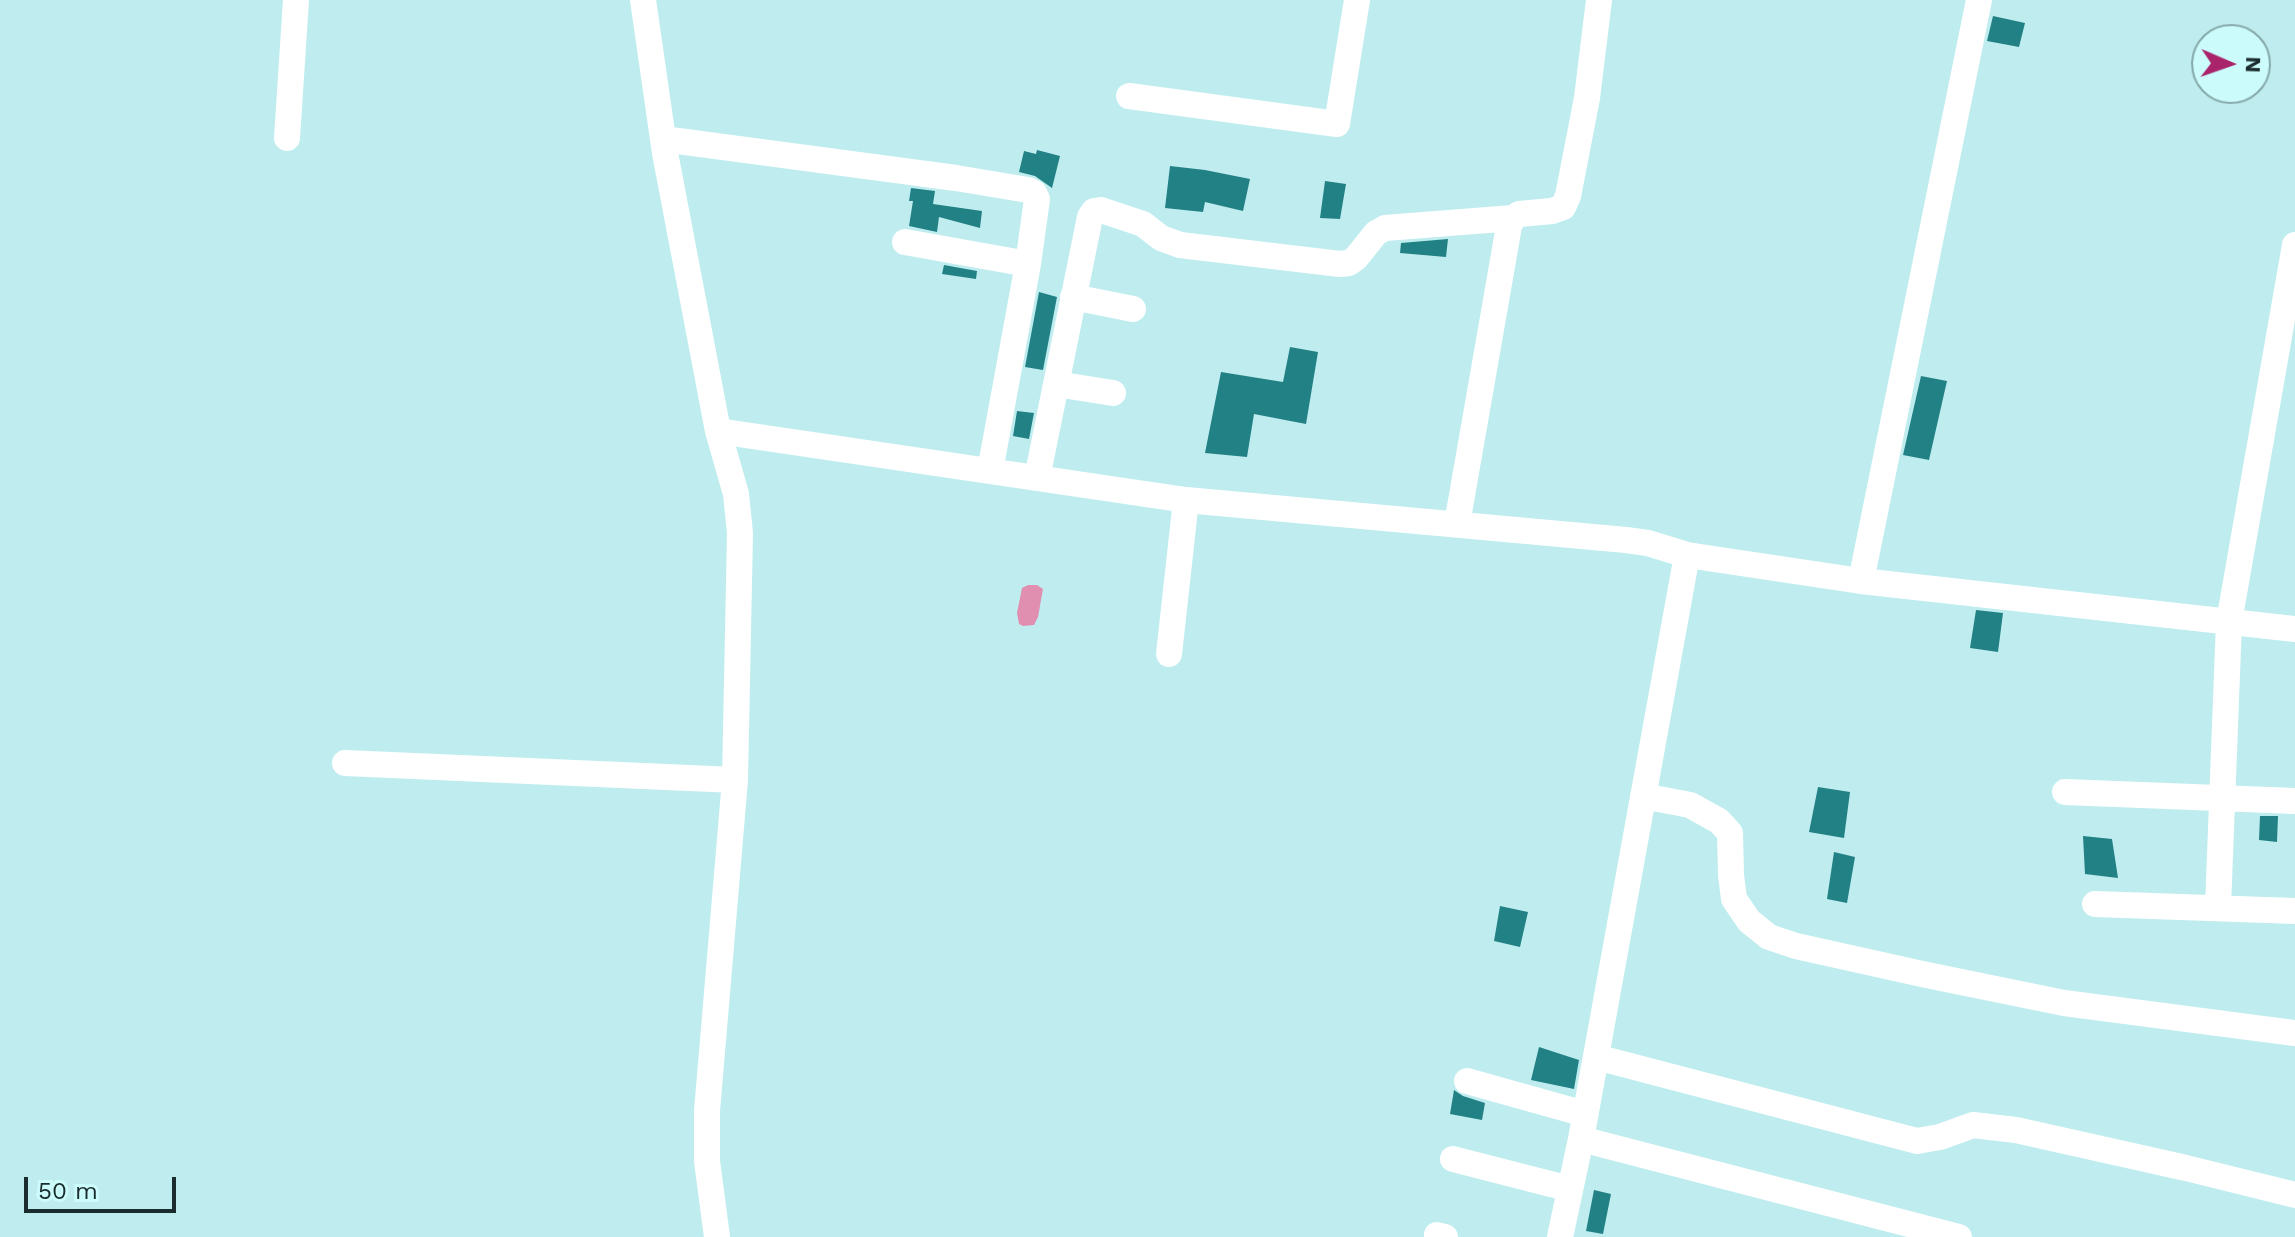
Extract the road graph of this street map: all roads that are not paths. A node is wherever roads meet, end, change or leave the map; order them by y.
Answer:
1 (296, 0) edge
2 (643, 0) edge
3 (1357, 0) edge
4 (1599, 0) edge
5 (1979, 0) edge
6 (1129, 96) dead end
7 (287, 138) dead end
8 (663, 139) junction
9 (1513, 218) junction
10 (905, 242) dead end
11 (2295, 245) edge
12 (1028, 264) junction
13 (1073, 297) junction
14 (1133, 309) dead end
15 (1056, 384) junction
16 (1113, 393) dead end
17 (718, 431) junction
18 (990, 471) junction
19 (1037, 478) junction
20 (1186, 500) junction
21 (1457, 524) junction
22 (1687, 555) junction
23 (1861, 581) junction
24 (2229, 622) junction
25 (2295, 629) edge
26 (1169, 654) dead end
27 (345, 763) dead end
28 (735, 780) junction
29 (2065, 792) dead end
30 (1643, 796) junction
31 (2222, 799) junction
32 (2295, 801) edge
33 (2095, 904) dead end
34 (2218, 907) junction
35 (2295, 911) edge
36 (2295, 1033) edge
37 (1596, 1057) junction
38 (1467, 1081) dead end
39 (1583, 1126) junction
40 (1453, 1159) dead end
41 (1570, 1189) junction
42 (2295, 1195) edge
43 (1900, 1230) edge
44 (717, 1237) edge
45 (1560, 1237) edge
46 (1959, 1237) edge

1 - 7 street
2 - 8 street
3 - 6 street
4 - 9 street
5 - 23 street
8 - 12 street
8 - 17 street
9 - 13 street
9 - 21 street
10 - 12 street
11 - 24 street
12 - 18 street
13 - 14 street
13 - 15 street
15 - 16 street
15 - 19 street
17 - 18 street
17 - 28 street
18 - 19 street
19 - 20 street
20 - 21 street
20 - 26 street
21 - 22 street
22 - 23 street
22 - 30 street
23 - 24 street
24 - 25 street
24 - 31 street
27 - 28 street
28 - 44 street
29 - 31 street
30 - 36 street
30 - 37 street
31 - 32 street
31 - 34 street
33 - 34 street
34 - 35 street
37 - 39 street
37 - 42 street
38 - 39 street
39 - 41 street
39 - 43 street
40 - 41 street
41 - 45 street
43 - 46 street

